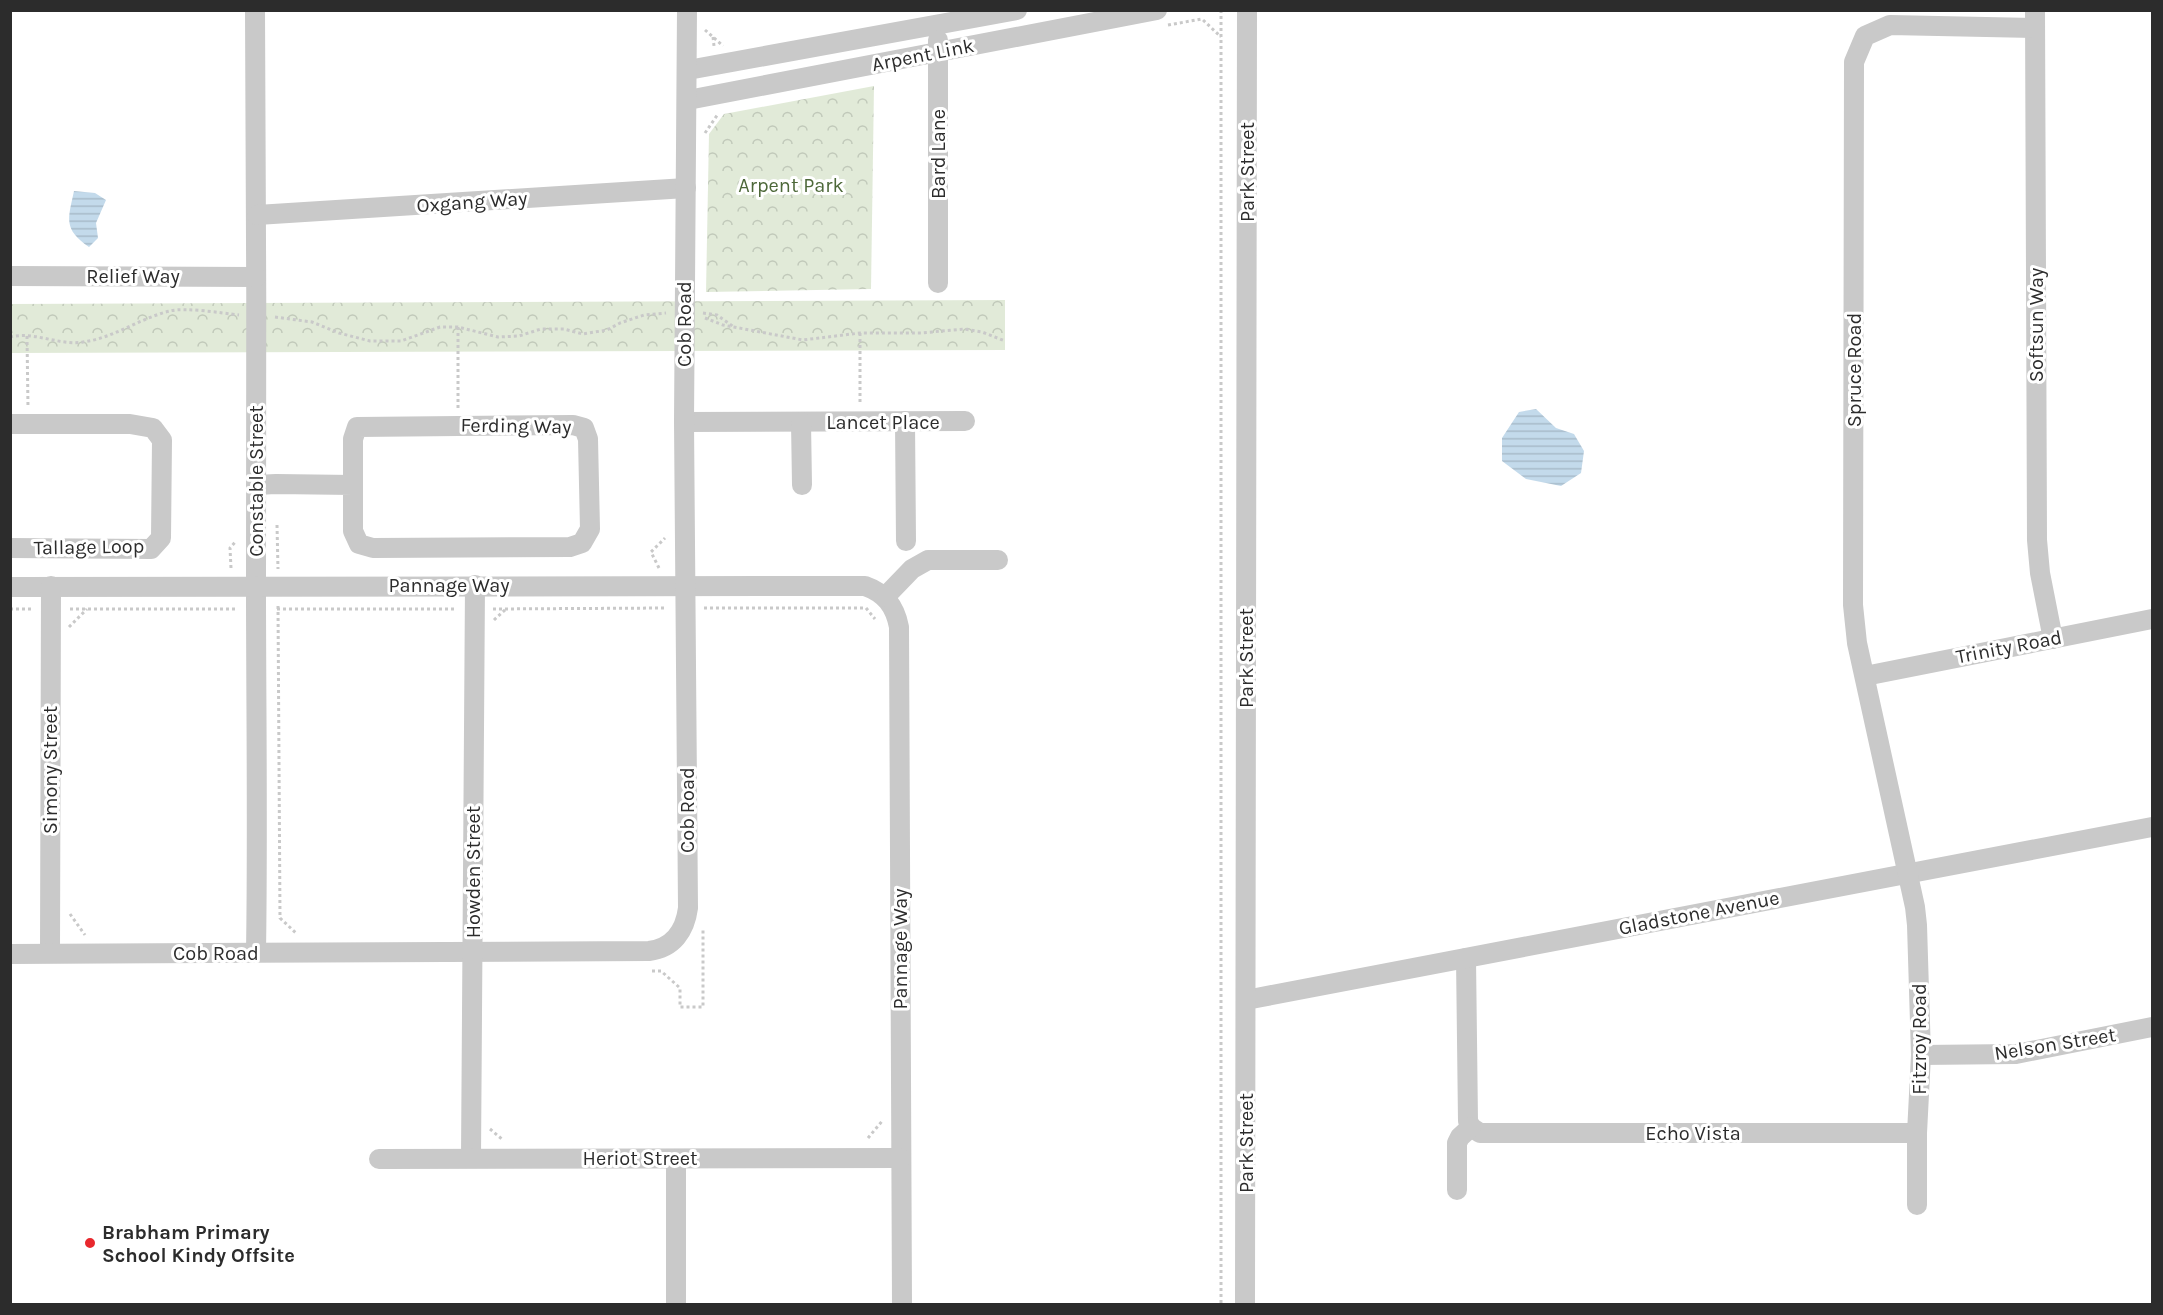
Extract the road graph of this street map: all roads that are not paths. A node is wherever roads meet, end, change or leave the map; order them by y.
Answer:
1 (255, 10) edge
2 (687, 10) edge
3 (1017, 10) edge
4 (1157, 10) edge
5 (1247, 10) edge
6 (2035, 19) edge
7 (937, 25) junction
8 (939, 52) junction
9 (688, 70) junction
10 (688, 100) junction
11 (686, 188) junction
12 (257, 215) junction
13 (10, 276) edge
14 (256, 277) junction
15 (938, 283) dead end
16 (905, 421) junction
17 (965, 421) dead end
18 (684, 422) junction
19 (801, 422) junction
20 (19, 424) edge
21 (256, 485) junction
22 (353, 485) junction
23 (802, 485) dead end
24 (906, 541) dead end
25 (10, 548) edge
26 (998, 560) dead end
27 (256, 585) junction
28 (475, 585) junction
29 (676, 585) junction
30 (51, 586) junction
31 (10, 587) edge
32 (885, 597) junction
33 (2152, 619) edge
34 (2053, 639) junction
35 (1865, 676) junction
36 (2152, 827) edge
37 (1907, 874) junction
38 (256, 952) junction
39 (472, 952) junction
40 (50, 953) junction
41 (10, 954) edge
42 (1466, 958) junction
43 (1246, 1000) junction
44 (2152, 1027) edge
45 (1921, 1055) junction
46 (1471, 1127) junction
47 (1917, 1132) junction
48 (471, 1158) junction
49 (901, 1158) junction
50 (379, 1159) dead end
51 (676, 1159) junction
52 (1457, 1190) dead end
53 (1917, 1205) dead end
54 (676, 1305) edge
55 (902, 1305) edge
56 (1245, 1305) edge

1 - 12 street, Constable Street
2 - 9 street, Cob Road
3 - 7 street, Arpent Link
4 - 8 street, Arpent Link
5 - 43 street, Park Street
6 - 34 street, Softsun Way
6 - 35 street, Spruce Road
7 - 8 street, Bard Lane
7 - 9 street, Arpent Link
8 - 10 street, Arpent Link
8 - 15 street, Bard Lane
9 - 10 street, Cob Road
10 - 11 street, Cob Road
11 - 12 street, Oxgang Way
11 - 18 street, Cob Road
12 - 14 street, Constable Street
13 - 14 street, Relief Way
14 - 21 street, Constable Street
16 - 17 street, Lancet Place
16 - 19 street, Lancet Place
16 - 24 street
18 - 19 street, Lancet Place
18 - 29 street, Cob Road
19 - 23 street, Lancet Place
20 - 25 street, Tallage Loop
21 - 22 street
21 - 27 street, Constable Street
22 - 22 street, Ferding Way
26 - 32 street
27 - 28 street, Pannage Way
27 - 30 street, Pannage Way
27 - 38 street, Constable Street
28 - 29 street, Pannage Way
28 - 39 street, Howden Street
29 - 32 street, Pannage Way
29 - 39 street, Cob Road
30 - 31 street, Pannage Way
30 - 40 street, Simony Street
32 - 49 street, Pannage Way
33 - 34 street, Trinity Road
34 - 35 street, Trinity Road
35 - 37 street, Spruce Road
36 - 37 street, Gladstone Avenue
37 - 42 street, Gladstone Avenue
37 - 45 street, Fitzroy Road
38 - 39 street, Cob Road
38 - 40 street, Cob Road
39 - 48 street, Howden Street
40 - 41 street, Cob Road
42 - 43 street, Gladstone Avenue
42 - 46 street
43 - 56 street, Park Street
44 - 45 street, Nelson Street
45 - 47 street, Fitzroy Road
46 - 47 street, Echo Vista
46 - 52 street
47 - 53 street, Fitzroy Road
48 - 50 street, Heriot Street
48 - 51 street, Heriot Street
49 - 51 street, Heriot Street
49 - 55 street, Pannage Way
51 - 54 street

